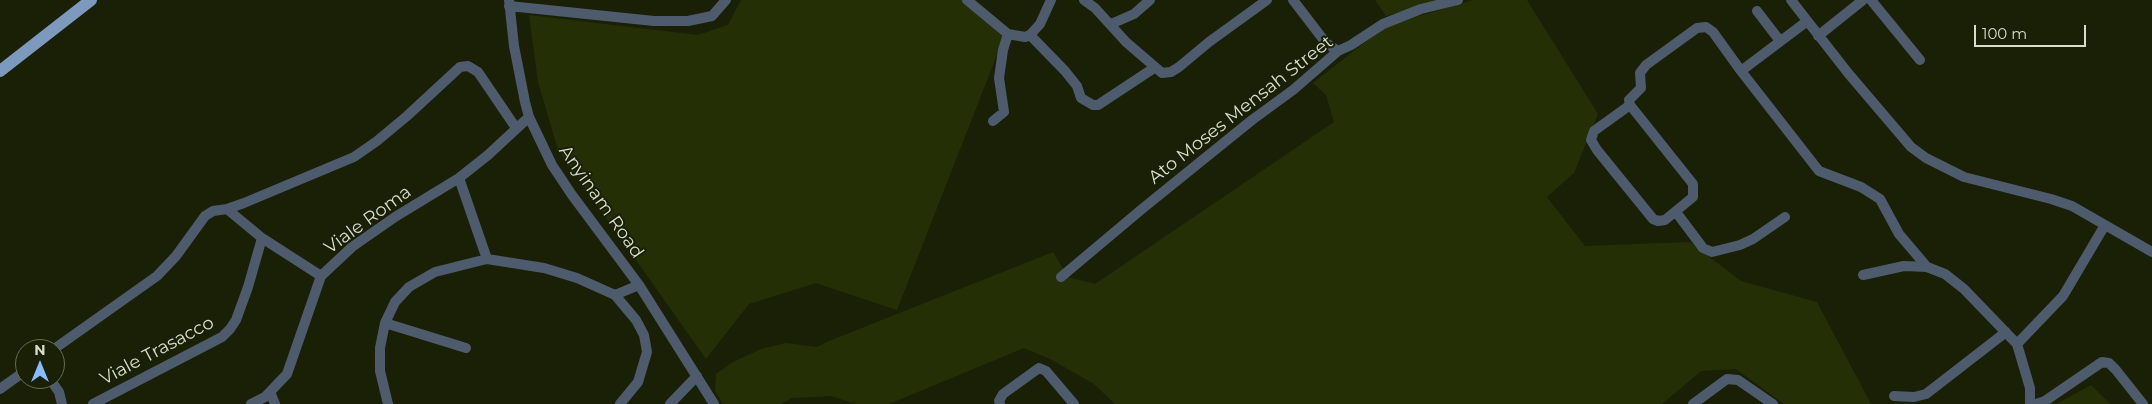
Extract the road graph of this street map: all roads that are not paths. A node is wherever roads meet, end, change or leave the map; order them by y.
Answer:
1 (91, 0) edge
2 (726, 0) edge
3 (967, 0) edge
4 (1051, 0) edge
5 (1084, 0) edge
6 (1150, 0) edge
7 (1267, 0) edge
8 (1293, 0) edge
9 (1458, 0) edge
10 (1792, 0) edge
11 (1863, 0) edge
12 (1871, 0) edge
13 (509, 3) edge
14 (1757, 11) dead end
15 (1806, 22) junction
16 (1111, 24) junction
17 (1008, 34) junction
18 (1030, 35) junction
19 (1818, 36) junction
20 (1780, 41) junction
21 (1338, 51) junction
22 (1920, 60) dead end
23 (1154, 68) junction
24 (0, 71) edge
25 (1741, 71) junction
26 (1630, 105) junction
27 (529, 117) junction
28 (993, 121) dead end
29 (516, 128) junction
30 (459, 178) junction
31 (228, 209) junction
32 (1676, 212) junction
33 (1784, 217) dead end
34 (2105, 225) junction
35 (262, 238) junction
36 (2152, 252) edge
37 (487, 259) junction
38 (1927, 267) junction
39 (1863, 275) dead end
40 (321, 276) junction
41 (1061, 277) dead end
42 (639, 285) junction
43 (615, 295) junction
44 (385, 323) junction
45 (2006, 332) junction
46 (65, 341) edge
47 (2017, 344) junction
48 (466, 348) dead end
49 (697, 376) junction
50 (15, 378) edge
51 (0, 389) edge
52 (57, 389) edge
53 (270, 392) junction
54 (1894, 396) dead end
55 (62, 404) edge
56 (93, 404) edge
57 (251, 404) edge
58 (275, 404) edge
59 (388, 404) edge
60 (620, 404) edge
61 (670, 404) edge
62 (714, 404) edge
63 (1000, 404) edge
64 (1074, 404) edge
65 (1693, 404) edge
66 (1773, 404) edge
67 (2030, 404) edge
68 (2036, 404) edge
69 (2143, 404) edge

1 - 24 main road
2 - 13 street
3 - 17 street
4 - 18 street
5 - 16 street
6 - 16 street
7 - 23 street
8 - 21 street
9 - 21 street, Ato Moses Mensah Street
10 - 15 street
11 - 19 street
12 - 22 street
13 - 27 street, Anyinam Road
14 - 20 street
15 - 19 street
15 - 20 street
16 - 23 street
17 - 18 street
17 - 28 street
18 - 23 street
19 - 34 street
20 - 25 street
21 - 41 street, Ato Moses Mensah Street
25 - 26 street
25 - 38 street
26 - 32 street
26 - 32 street
27 - 29 street, Viale Roma
27 - 42 street, Anyinam Road
29 - 30 street, Viale Roma
29 - 31 street
30 - 37 street
30 - 40 street, Viale Roma
31 - 35 street
31 - 46 street
32 - 33 street
34 - 36 street
34 - 47 street
35 - 40 street
35 - 56 street, Viale Trasacco
37 - 43 street
37 - 44 street
38 - 39 street
38 - 45 street
40 - 53 street, Viale Roma
42 - 43 street
42 - 49 street, Anyinam Road
43 - 60 street
44 - 48 street
44 - 59 street
45 - 47 street
45 - 54 street
47 - 67 street
49 - 61 street
49 - 62 street, Anyinam Road
50 - 51 street
52 - 55 street
53 - 57 street, Viale Roma
53 - 58 street
63 - 64 street
65 - 66 street
68 - 69 street

